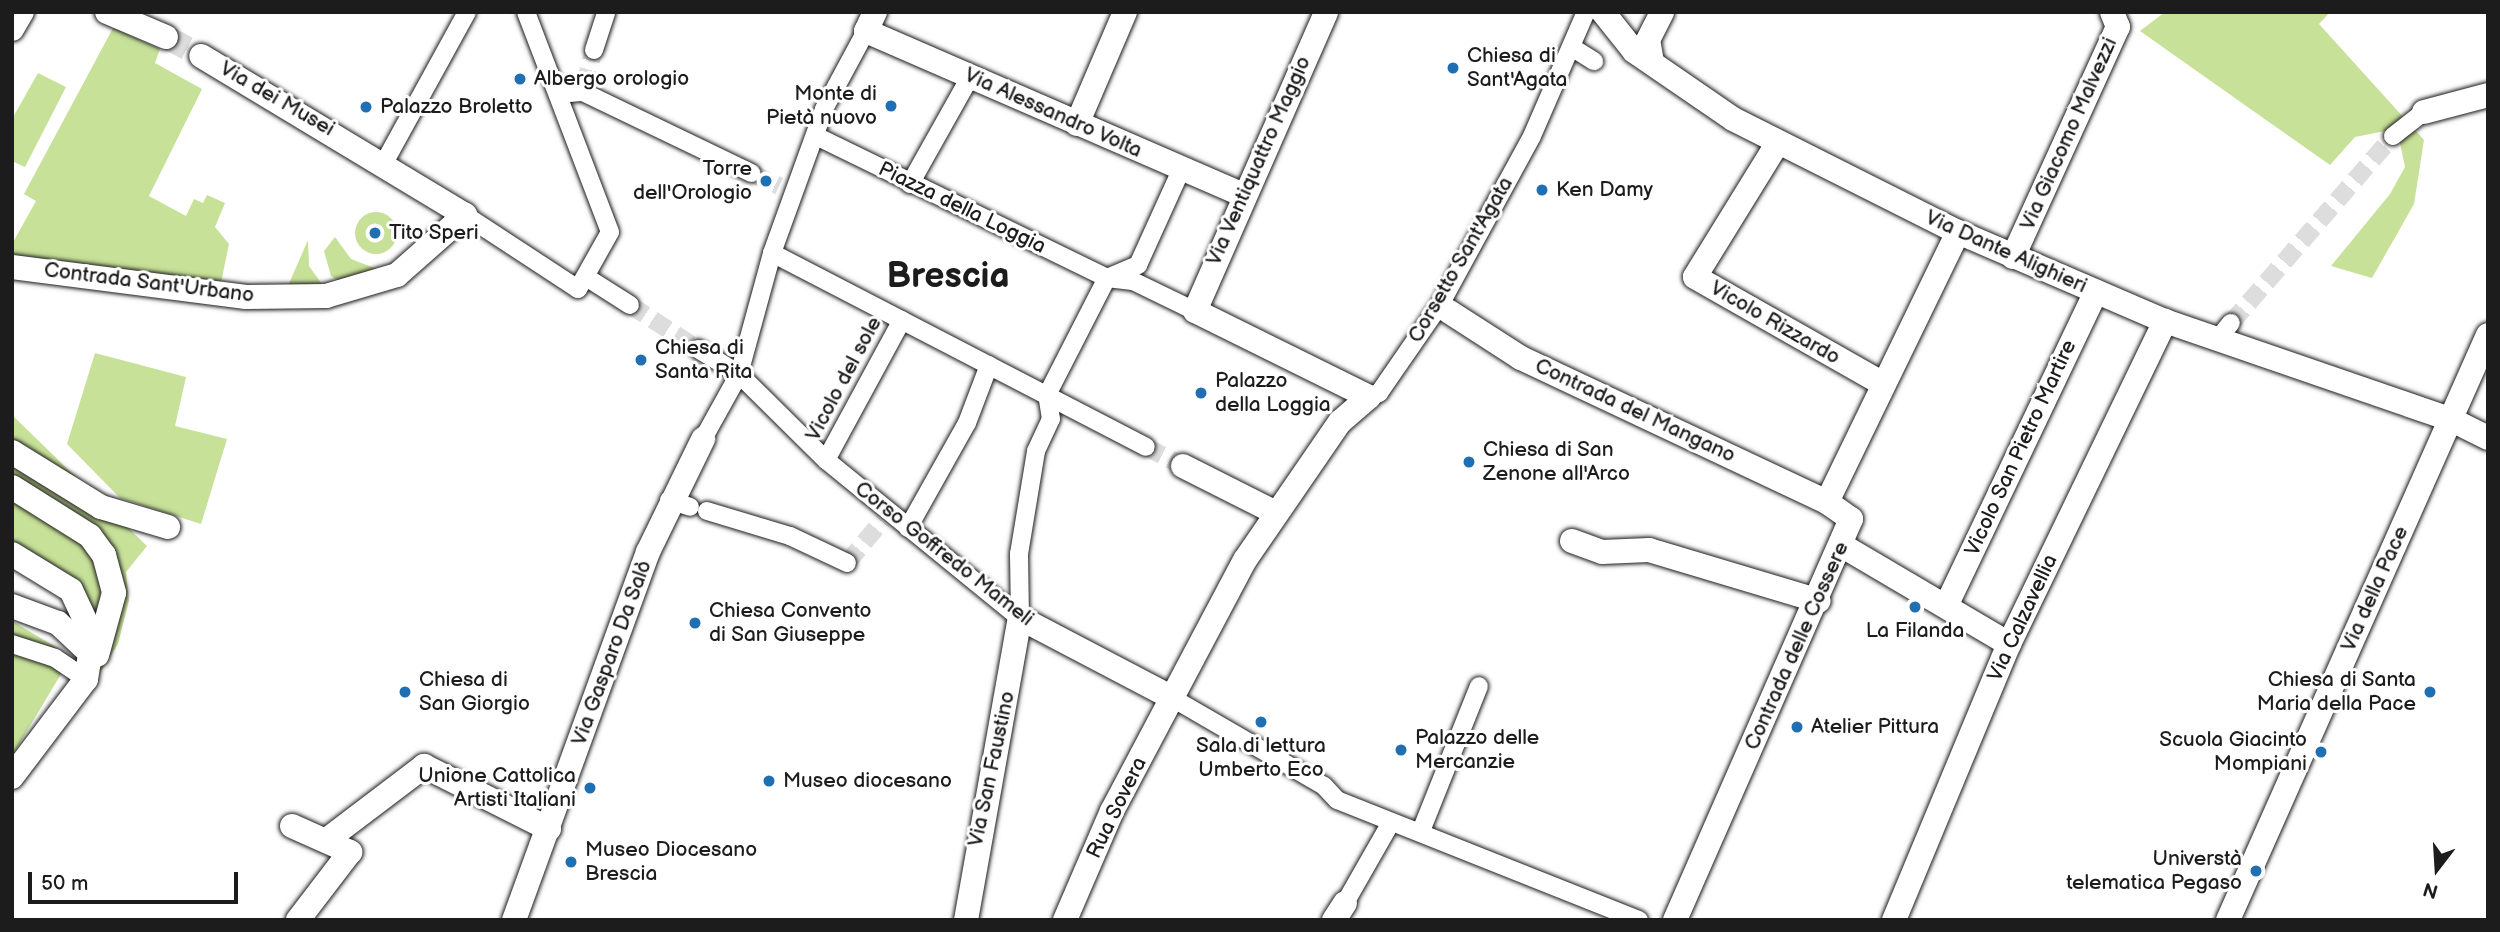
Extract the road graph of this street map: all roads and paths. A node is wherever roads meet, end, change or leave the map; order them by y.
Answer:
1 (22, 12) edge
2 (107, 12) edge
3 (467, 12) edge
4 (526, 12) edge
5 (606, 12) edge
6 (1125, 12) edge
7 (1325, 12) edge
8 (1586, 12) edge
9 (1603, 12) edge
10 (1661, 12) edge
11 (2112, 12) edge
12 (870, 21) edge
13 (12, 29) edge
14 (166, 37) tunnel mouth
15 (1573, 48) junction
16 (594, 50) tunnel mouth
17 (201, 56) tunnel mouth
18 (1594, 61) dead end
19 (1652, 62) junction
20 (970, 77) junction
21 (559, 94) junction
22 (2488, 95) edge
23 (2424, 112) joint
24 (1077, 124) junction
25 (2393, 136) tunnel mouth
26 (818, 137) junction
27 (1777, 144) junction
28 (384, 163) junction
29 (1182, 169) junction
30 (751, 173) tunnel mouth
31 (911, 184) junction
32 (1241, 194) junction
33 (465, 215) junction
34 (1958, 232) junction
35 (772, 253) junction
36 (2013, 257) junction
37 (12, 267) edge
38 (1107, 278) junction
39 (582, 283) junction
40 (2095, 292) junction
41 (630, 305) tunnel mouth
42 (1445, 307) junction
43 (1195, 311) junction
44 (902, 320) junction
45 (2165, 321) junction
46 (2488, 335) edge
47 (698, 349) tunnel mouth
48 (989, 365) junction
49 (739, 374) junction
50 (1882, 384) junction
51 (1047, 395) junction
52 (1369, 397) junction
53 (2450, 419) junction
54 (2488, 438) edge
55 (703, 439) joint
56 (1146, 447) tunnel mouth
57 (12, 452) edge
58 (826, 460) junction
59 (1180, 464) tunnel mouth
60 (12, 487) edge
61 (1827, 502) junction
62 (689, 506) junction
63 (1274, 512) junction
64 (168, 527) dead end
65 (908, 528) junction
66 (1572, 541) dead end
67 (1842, 545) junction
68 (12, 554) edge
69 (847, 564) dead end
70 (1819, 601) junction
71 (1947, 604) junction
72 (12, 606) edge
73 (1020, 618) junction
74 (12, 644) edge
75 (2009, 644) junction
76 (90, 667) junction
77 (1479, 686) dead end
78 (1174, 699) junction
79 (12, 777) edge
80 (1390, 824) junction
81 (292, 826) dead end
82 (549, 829) junction
83 (1421, 831) junction
84 (328, 839) junction
85 (1339, 912) edge
86 (298, 920) edge
87 (514, 920) edge
88 (966, 920) edge
89 (1065, 920) edge
90 (1639, 920) edge
91 (1675, 920) edge
92 (1894, 920) edge
93 (2228, 920) edge

1 - 13 street
2 - 14 street
3 - 28 street
4 - 21 street
5 - 16 street
6 - 24 street
7 - 32 street, Via Ventiquattro Maggio
8 - 15 street, Corsetto Sant'Agata
9 - 19 street, Via Dante Alighieri
10 - 19 street
11 - 36 street, Via Giacomo Malvezzi
12 - 20 street, Via Alessandro Volta
12 - 26 street
15 - 18 street
15 - 42 street, Corsetto Sant'Agata
17 - 28 street, Via dei Musei
19 - 27 street, Via Dante Alighieri
20 - 24 street, Via Alessandro Volta
20 - 31 street
21 - 30 street
21 - 39 street
22 - 23 street
23 - 25 street
24 - 29 street, Via Alessandro Volta
26 - 31 street, Piazza della Loggia
26 - 35 street
27 - 34 street, Via Dante Alighieri
27 - 50 street, Vicolo Rizzardo
28 - 33 street, Via dei Musei
29 - 32 street, Via Alessandro Volta
29 - 38 street
31 - 38 street, Piazza della Loggia
32 - 43 street, Via Ventiquattro Maggio
33 - 37 street, Contrada Sant'Urbano
33 - 39 street
34 - 36 street, Via Dante Alighieri
34 - 50 street
35 - 44 street
35 - 49 street, Via Gasparo Da Salò
36 - 40 street, Via Dante Alighieri
38 - 43 street, Piazza della Loggia
38 - 51 street
39 - 41 street
40 - 45 street, Via Dante Alighieri
40 - 71 street, Vicolo San Pietro Martire
42 - 52 street, Corsetto Sant'Agata
42 - 61 street, Contrada del Mangano
43 - 52 street, Piazza della Loggia
44 - 48 street
44 - 58 street, Vicolo del sole
45 - 53 street, Via Dante Alighieri
45 - 75 street, Via Calzavellia
46 - 53 street, Via della Pace
47 - 49 street, Corso Goffredo Mameli
48 - 51 street
48 - 65 street
49 - 55 street, Via Gasparo Da Salò
49 - 58 street, Corso Goffredo Mameli
50 - 61 street
51 - 56 street
51 - 73 street
52 - 63 street, Corsetto Sant'Agata
53 - 54 street, Via Dante Alighieri
53 - 93 street, Via della Pace
55 - 62 street, Via Gasparo Da Salò
57 - 64 street
58 - 65 street, Corso Goffredo Mameli
59 - 63 street
60 - 76 street
61 - 67 street, Contrada delle Cossere
62 - 69 street
62 - 82 street, Via Gasparo Da Salò
63 - 78 street, Corsetto Sant'Agata
65 - 73 street, Corso Goffredo Mameli
66 - 70 street
67 - 70 street, Contrada delle Cossere
67 - 71 street
68 - 76 street
70 - 91 street, Contrada delle Cossere
71 - 75 street
72 - 76 street
73 - 78 street, Corso Goffredo Mameli
73 - 88 street, Via San Faustino
74 - 76 street
75 - 92 street, Via Calzavellia
76 - 79 street
77 - 83 street
78 - 80 street
78 - 89 street, Rua Sovera
80 - 83 street
80 - 85 street
81 - 84 street
82 - 84 street
82 - 87 street, Via Gasparo Da Salò
83 - 90 street
84 - 86 street

